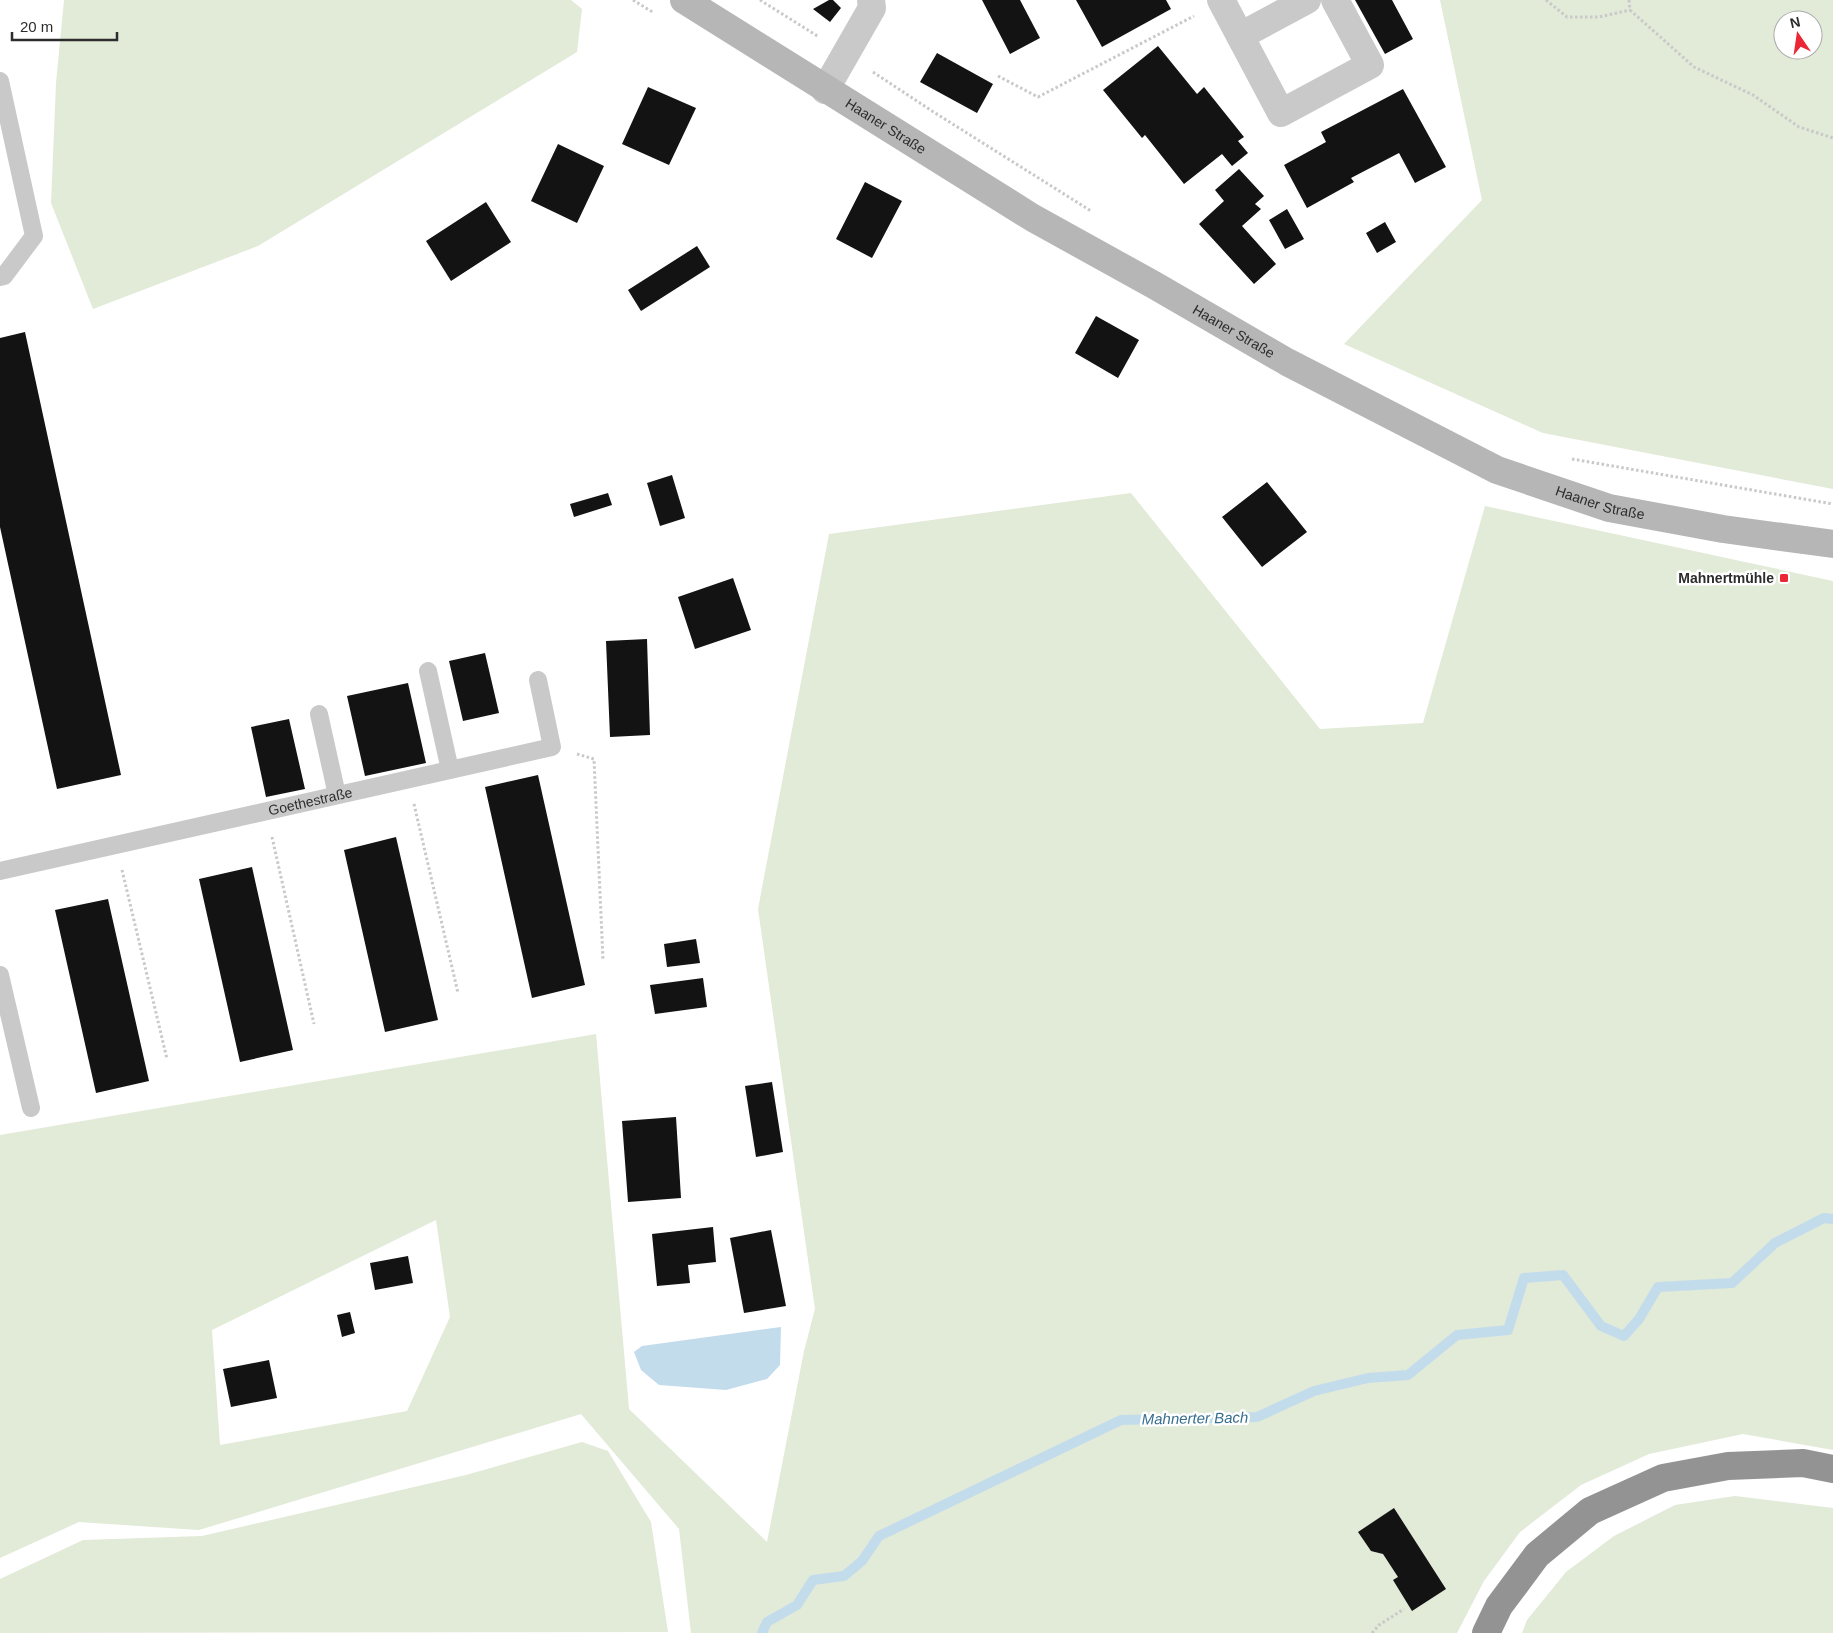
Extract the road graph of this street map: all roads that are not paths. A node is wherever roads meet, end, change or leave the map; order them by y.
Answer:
1 (684, 0) edge
2 (871, 0) edge
3 (1307, 0) edge
4 (1335, 0) edge
5 (1222, 1) edge
6 (1240, 36) junction
7 (0, 81) edge
8 (825, 90) junction
9 (0, 277) edge
10 (1833, 544) edge
11 (428, 671) dead end
12 (538, 680) dead end
13 (319, 714) dead end
14 (450, 770) junction
15 (337, 795) junction
16 (0, 871) edge
17 (0, 975) edge
18 (31, 1108) dead end
19 (1833, 1469) edge
20 (1486, 1633) edge

1 - 8 main road, Haaner Straße
2 - 8 street
3 - 6 street
4 - 6 street
5 - 6 street
7 - 9 lane
8 - 10 main road, Haaner Straße
11 - 14 lane
12 - 14 lane, Goethestraße
13 - 15 lane
14 - 15 lane, Goethestraße
15 - 16 lane, Goethestraße
17 - 18 lane
19 - 20 highway

